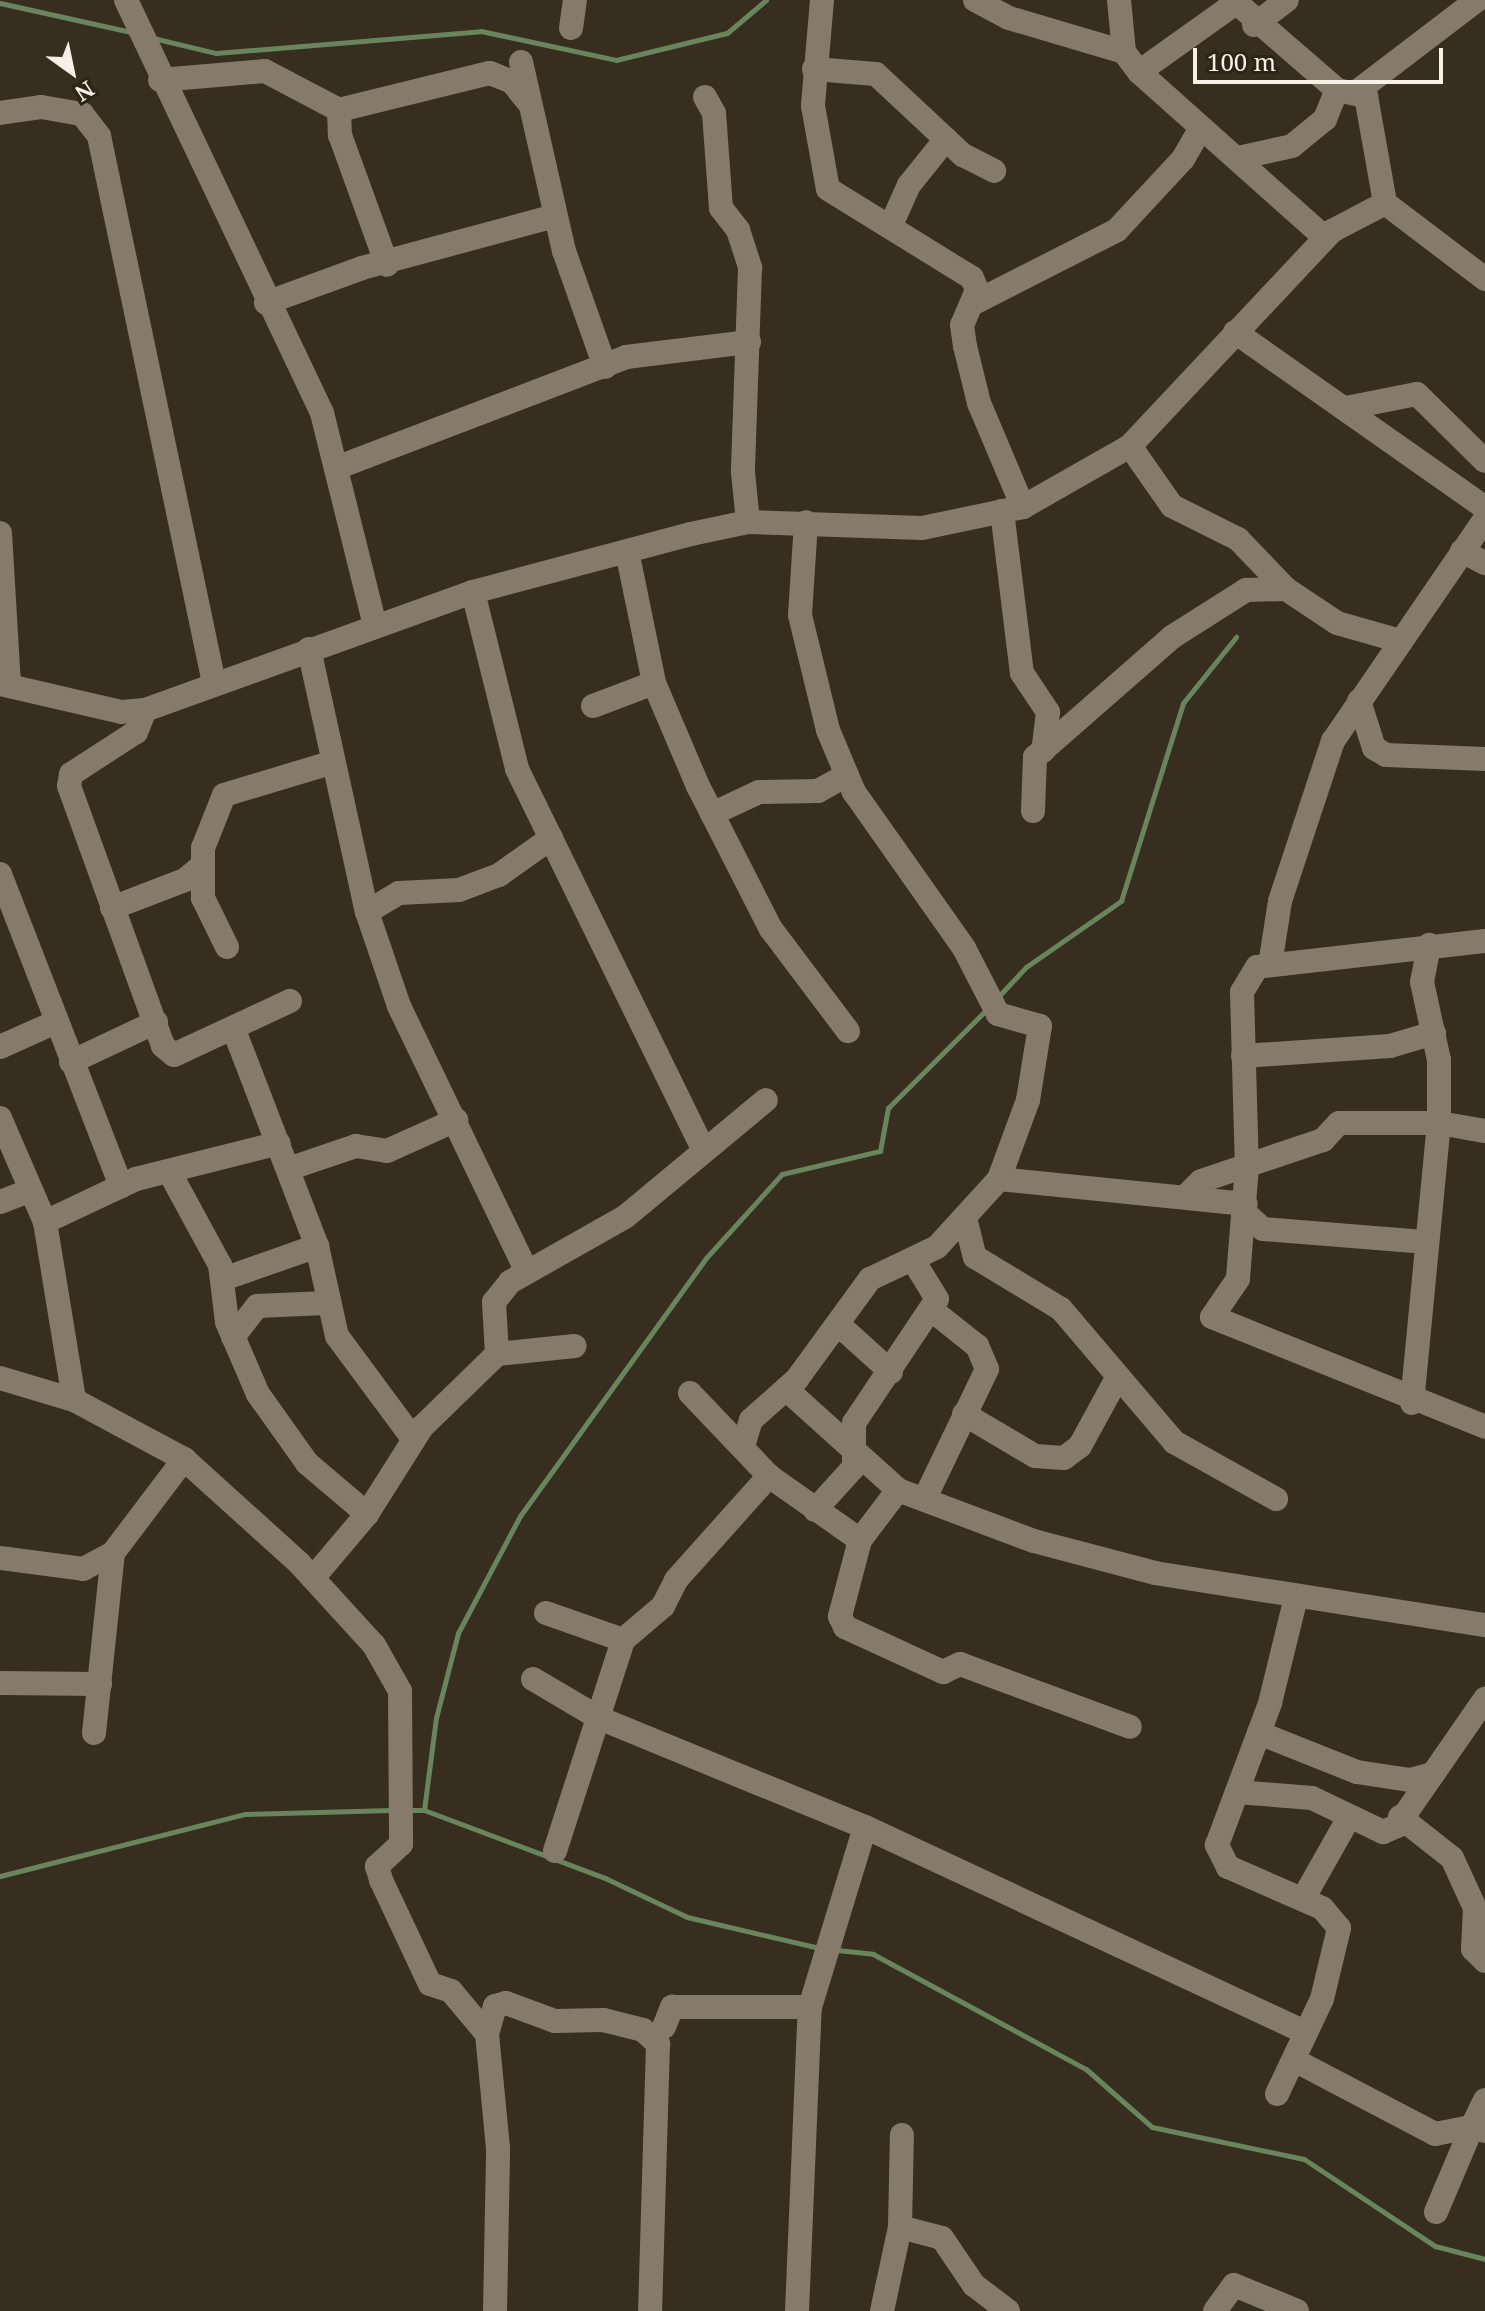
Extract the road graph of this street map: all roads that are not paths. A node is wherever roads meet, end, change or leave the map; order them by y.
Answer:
1 (126, 0) edge
2 (575, 0) edge
3 (822, 0) edge
4 (975, 0) edge
5 (1119, 0) edge
6 (1287, 0) edge
7 (1477, 0) edge
8 (1239, 2) edge
9 (1254, 25) junction
10 (571, 28) dead end
11 (1124, 52) junction
12 (521, 62) dead end
13 (814, 69) junction
14 (1139, 72) junction
15 (160, 80) junction
16 (1348, 90) junction
17 (705, 97) dead end
18 (529, 103) junction
19 (339, 110) junction
20 (0, 113) edge
21 (1199, 131) junction
22 (946, 139) junction
23 (1238, 158) junction
24 (994, 171) dead end
25 (1385, 203) junction
26 (555, 216) junction
27 (891, 225) junction
28 (1325, 238) junction
29 (387, 265) junction
30 (1485, 279) edge
31 (266, 303) junction
32 (972, 304) junction
33 (1235, 332) junction
34 (749, 342) junction
35 (605, 367) junction
36 (1346, 408) junction
37 (1130, 446) junction
38 (1485, 461) edge
39 (336, 468) junction
40 (1485, 508) edge
41 (1013, 509) junction
42 (1485, 519) edge
43 (748, 522) junction
44 (806, 522) junction
45 (0, 533) edge
46 (627, 551) junction
47 (1462, 551) junction
48 (1485, 563) edge
49 (1286, 589) junction
50 (473, 592) junction
51 (375, 625) junction
52 (1400, 641) junction
53 (309, 649) junction
54 (214, 683) junction
55 (654, 683) junction
56 (4, 685) edge
57 (1359, 701) junction
58 (593, 706) dead end
59 (145, 710) junction
60 (1043, 751) junction
61 (1485, 759) edge
62 (330, 763) junction
63 (847, 775) junction
64 (1033, 811) dead end
65 (712, 814) junction
66 (551, 838) junction
67 (203, 865) junction
68 (0, 874) edge
69 (112, 908) junction
70 (367, 912) junction
71 (1485, 941) edge
72 (1429, 945) junction
73 (227, 947) dead end
74 (1270, 965) junction
75 (290, 1001) dead end
76 (56, 1022) junction
77 (156, 1022) junction
78 (234, 1030) junction
79 (848, 1031) dead end
80 (1434, 1033) junction
81 (0, 1047) edge
82 (1243, 1056) junction
83 (71, 1062) junction
84 (766, 1100) dead end
85 (0, 1118) edge
86 (456, 1120) junction
87 (1439, 1123) junction
88 (1485, 1131) edge
89 (279, 1143) junction
90 (5, 1146) edge
91 (702, 1146) junction
92 (1247, 1166) junction
93 (288, 1169) junction
94 (170, 1173) junction
95 (999, 1179) junction
96 (121, 1186) junction
97 (26, 1192) junction
98 (1186, 1196) junction
99 (0, 1202) edge
100 (1246, 1208) junction
101 (45, 1222) junction
102 (966, 1222) junction
103 (1426, 1242) junction
104 (317, 1246) junction
105 (913, 1260) junction
106 (527, 1272) junction
107 (223, 1279) junction
108 (326, 1303) junction
109 (933, 1311) junction
110 (839, 1325) junction
111 (233, 1337) junction
112 (575, 1346) dead end
113 (504, 1348) junction
114 (891, 1372) junction
115 (0, 1378) edge
116 (1116, 1380) junction
117 (786, 1389) junction
118 (690, 1393) dead end
119 (74, 1400) junction
120 (1412, 1403) junction
121 (964, 1414) junction
122 (1485, 1427) edge
123 (414, 1440) junction
124 (743, 1446) junction
125 (857, 1452) junction
126 (184, 1459) junction
127 (769, 1476) junction
128 (898, 1490) junction
129 (925, 1498) junction
130 (1276, 1499) dead end
131 (815, 1510) junction
132 (367, 1514) junction
133 (860, 1540) junction
134 (113, 1553) junction
135 (0, 1558) edge
136 (83, 1569) junction
137 (313, 1578) junction
138 (1296, 1597) junction
139 (112, 1599) junction
140 (546, 1613) dead end
141 (1485, 1625) edge
142 (623, 1640) junction
143 (533, 1679) dead end
144 (0, 1683) edge
145 (100, 1684) junction
146 (1485, 1699) edge
147 (599, 1718) junction
148 (1130, 1727) dead end
149 (94, 1733) dead end
150 (1259, 1733) junction
151 (1433, 1774) junction
152 (1237, 1792) junction
153 (1400, 1817) junction
154 (1348, 1819) junction
155 (865, 1827) junction
156 (555, 1851) dead end
157 (1303, 1899) junction
158 (1485, 1961) edge
159 (813, 1996) junction
160 (664, 2027) dead end
161 (1304, 2032) junction
162 (487, 2034) junction
163 (1296, 2061) junction
164 (1277, 2094) dead end
165 (1485, 2100) edge
166 (1478, 2129) edge
167 (902, 2135) dead end
168 (1436, 2212) dead end
169 (900, 2227) junction
170 (495, 2311) edge
171 (650, 2311) edge
172 (797, 2311) edge
173 (882, 2311) edge
174 (1008, 2311) edge
175 (1215, 2311) edge
176 (1297, 2311) edge

1 - 15 street
2 - 10 street
3 - 13 street
4 - 11 street
5 - 11 street
6 - 9 street
7 - 16 street
8 - 9 street
8 - 14 street
9 - 16 street
11 - 14 street
12 - 18 street
13 - 22 street
13 - 27 street
14 - 21 street
15 - 19 street
15 - 31 street
16 - 23 street
16 - 25 street
17 - 34 street
18 - 19 street
18 - 26 street
19 - 29 street
20 - 54 street
21 - 23 street
21 - 32 street
22 - 24 street
22 - 27 street
23 - 28 street
25 - 28 street
25 - 30 street
26 - 29 street
26 - 35 street
27 - 32 street
28 - 33 street
29 - 31 street
31 - 39 street
32 - 41 street
33 - 36 street
33 - 37 street
34 - 35 street
34 - 43 street
35 - 39 street
36 - 38 street
36 - 40 street
37 - 41 street
37 - 49 street
39 - 51 street
41 - 44 street
41 - 60 street
42 - 47 street
43 - 44 street
43 - 46 street
44 - 63 street
45 - 56 street
46 - 50 street
46 - 55 street
47 - 48 street
47 - 52 street
49 - 52 street
49 - 60 street
50 - 51 street
50 - 66 street
51 - 53 street
52 - 57 street
53 - 54 street
53 - 62 street
54 - 59 street
55 - 58 street
55 - 65 street
56 - 59 street
57 - 61 street
57 - 74 street
59 - 69 street
60 - 64 street
62 - 67 street
62 - 70 street
63 - 65 street
63 - 95 street
65 - 79 street
66 - 70 street
66 - 91 street
67 - 69 street
67 - 73 street
68 - 76 street
69 - 77 street
70 - 86 street
71 - 72 street
72 - 74 street
72 - 80 street
74 - 82 street
75 - 78 street
76 - 81 street
76 - 83 street
77 - 78 street
77 - 83 street
78 - 89 street
80 - 82 street
80 - 87 street
82 - 92 street
83 - 96 street
84 - 91 street
85 - 90 street
86 - 93 street
86 - 106 street
87 - 88 street
87 - 92 street
87 - 103 street
89 - 93 street
89 - 94 street
90 - 97 street
91 - 106 street
92 - 98 street
92 - 100 street
93 - 104 street
94 - 96 street
94 - 107 street
95 - 98 street
95 - 102 street
96 - 101 street
97 - 99 street
97 - 101 street
98 - 100 street
100 - 103 street
100 - 120 street
101 - 119 street
102 - 105 street
102 - 116 street
103 - 120 street
104 - 107 street
104 - 108 street
105 - 109 street
105 - 110 street
106 - 113 street
107 - 111 street
108 - 111 street
108 - 123 street
109 - 114 street
109 - 121 street
110 - 114 street
110 - 117 street
111 - 132 street
112 - 113 street
113 - 123 street
114 - 125 street
115 - 119 street
116 - 121 street
116 - 130 street
117 - 124 street
117 - 125 street
118 - 124 street
119 - 126 street
120 - 122 street
121 - 129 street
123 - 132 street
124 - 127 street
125 - 128 street
125 - 131 street
126 - 134 street
126 - 137 street
127 - 131 street
127 - 142 street
128 - 129 street
128 - 133 street
129 - 138 street
131 - 133 street
132 - 137 street
133 - 148 street
134 - 136 street
134 - 139 street
135 - 136 street
136 - 139 street
137 - 162 street
138 - 141 street
138 - 150 street
139 - 145 street
140 - 142 street
142 - 147 street
143 - 147 street
144 - 145 street
145 - 149 street
146 - 151 street
147 - 155 street
147 - 156 street
150 - 151 street
150 - 152 street
151 - 153 street
152 - 154 street
152 - 157 street
153 - 154 street
153 - 158 street
154 - 157 street
155 - 159 street
155 - 161 street
157 - 161 street
159 - 160 street
159 - 172 street
161 - 163 street
162 - 170 street
162 - 171 street
163 - 164 street
163 - 166 street
165 - 166 street
166 - 168 street
167 - 169 street
169 - 173 street
169 - 174 street
175 - 176 street

